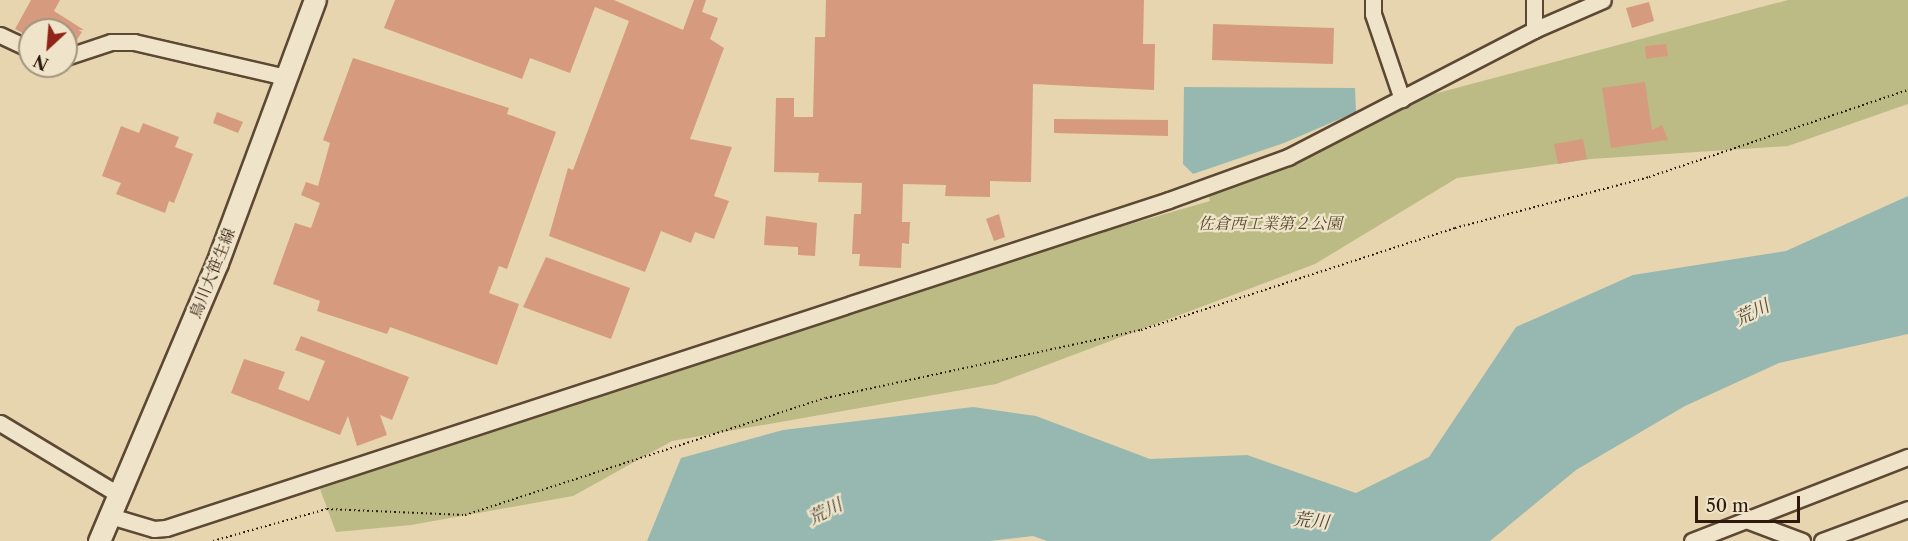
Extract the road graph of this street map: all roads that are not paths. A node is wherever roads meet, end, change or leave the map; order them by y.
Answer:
1 (315, 0) edge
2 (1373, 0) edge
3 (1534, 0) edge
4 (1603, 0) edge
5 (1534, 30) junction
6 (0, 35) edge
7 (18, 43) edge
8 (78, 53) edge
9 (286, 77) junction
10 (1402, 99) junction
11 (0, 423) edge
12 (1908, 457) edge
13 (116, 493) junction
14 (1908, 509) edge
15 (107, 515) junction
16 (1746, 520) junction
17 (99, 541) edge
18 (1692, 541) edge
19 (1802, 541) edge
20 (1822, 541) edge

1 - 9 street, 鳥川大笹生線
2 - 10 street
3 - 5 street
4 - 5 street
5 - 10 street
6 - 7 street
8 - 9 street
9 - 13 street, 鳥川大笹生線
10 - 15 street
11 - 13 street
12 - 16 street
13 - 15 street, 鳥川大笹生線
14 - 20 street
15 - 17 street, 鳥川大笹生線
16 - 18 street
16 - 19 street

